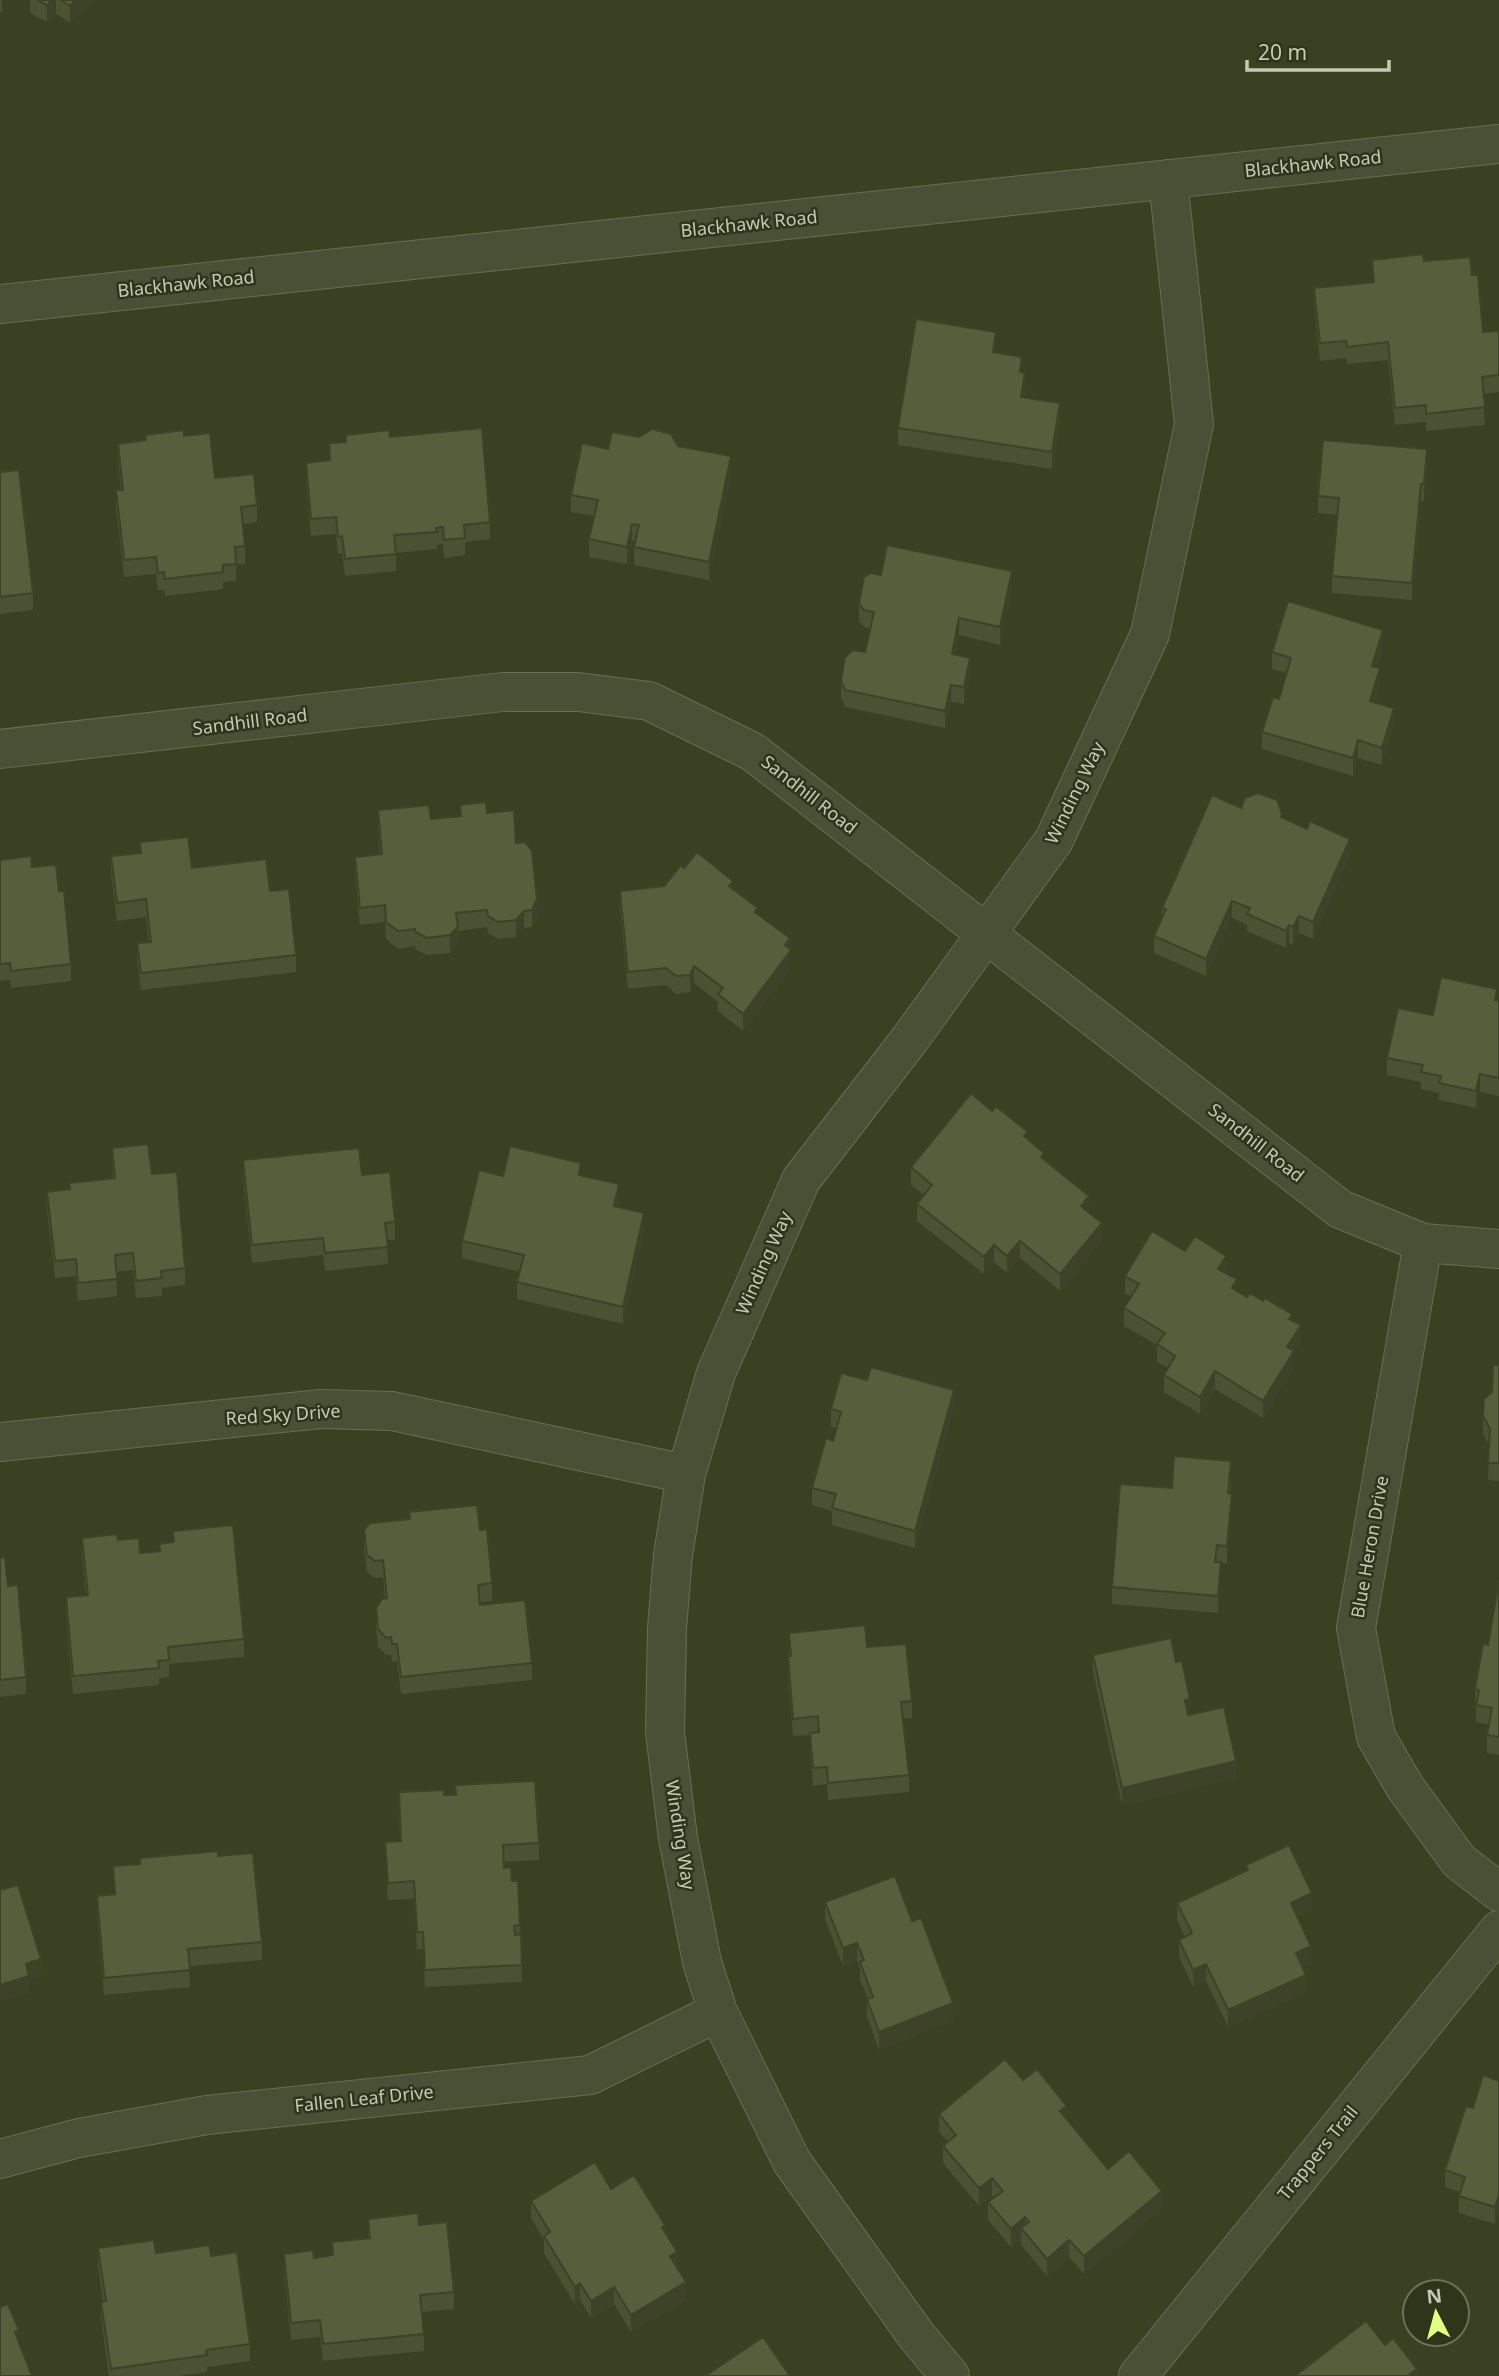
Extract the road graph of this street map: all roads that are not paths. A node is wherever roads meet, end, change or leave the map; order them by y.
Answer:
1 (1499, 144) edge
2 (1168, 179) junction
3 (0, 304) edge
4 (0, 749) edge
5 (986, 934) junction
6 (1423, 1243) junction
7 (1499, 1249) edge
8 (0, 1441) edge
9 (686, 1474) junction
10 (1499, 1892) edge
11 (1499, 1930) edge
12 (718, 2012) junction
13 (0, 2159) edge
14 (950, 2376) edge
15 (1138, 2376) edge

1 - 2 street, Blackhawk Road
2 - 3 street, Blackhawk Road
2 - 5 street, Winding Way
4 - 5 street, Sandhill Road
5 - 6 street, Sandhill Road
5 - 9 street, Winding Way
6 - 7 street, Sandhill Road
6 - 10 street, Blue Heron Drive
8 - 9 street, Red Sky Drive
9 - 12 street, Winding Way
11 - 15 street, Trappers Trail
12 - 13 street, Fallen Leaf Drive
12 - 14 street, Winding Way

